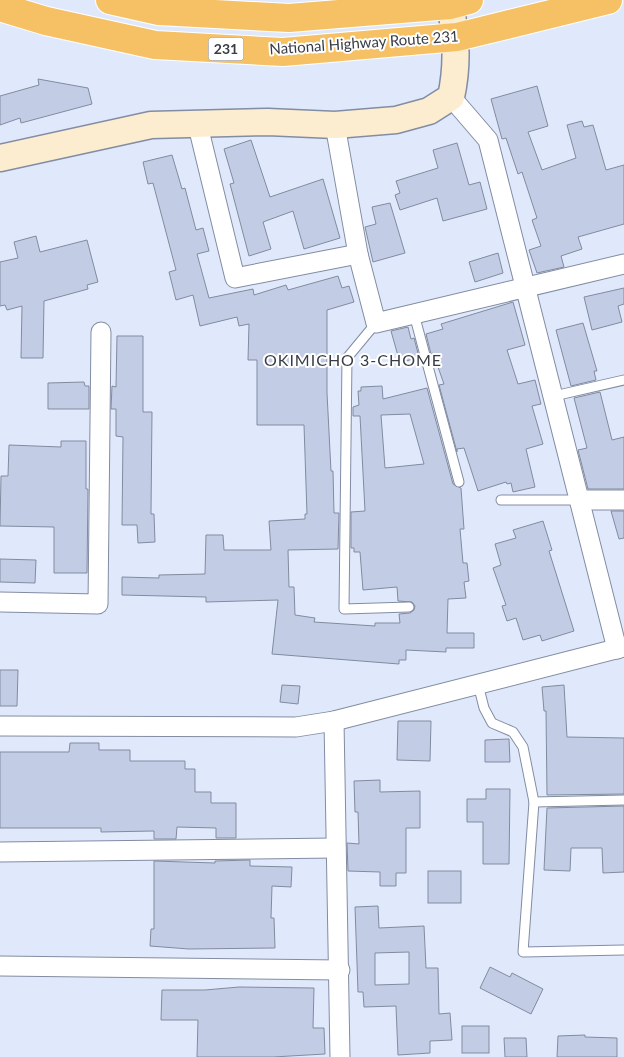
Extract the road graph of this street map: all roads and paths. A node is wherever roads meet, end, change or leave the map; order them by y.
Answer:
1 (110, 0) edge
2 (608, 0) edge
3 (460, 2) edge
4 (0, 7) edge
5 (457, 38) junction
6 (451, 98) junction
7 (198, 122) junction
8 (335, 125) junction
9 (0, 158) edge
10 (358, 254) junction
11 (624, 264) edge
12 (527, 288) junction
13 (414, 314) junction
14 (376, 323) junction
15 (101, 332) dead end
16 (624, 380) edge
17 (554, 396) junction
18 (459, 482) dead end
19 (501, 500) dead end
20 (580, 500) junction
21 (624, 500) edge
22 (0, 602) edge
23 (409, 607) dead end
24 (621, 648) edge
25 (478, 684) junction
26 (334, 721) junction
27 (0, 726) edge
28 (624, 800) edge
29 (534, 802) junction
30 (336, 848) junction
31 (0, 852) edge
32 (624, 950) edge
33 (0, 966) edge
34 (340, 970) junction
35 (340, 1057) edge

1 - 3 highway, National Highway Route 231 / 231
2 - 5 highway, National Highway Route 231 / 231
3 - 5 street
4 - 5 highway, National Highway Route 231 / 231
5 - 6 street
6 - 8 street
6 - 12 street
7 - 8 street
7 - 9 street
7 - 10 street
8 - 10 street
10 - 14 street
11 - 12 street
12 - 13 street
12 - 17 street
13 - 14 street
13 - 18 lane
14 - 23 lane
15 - 22 street
16 - 17 lane
17 - 20 street
19 - 20 lane
20 - 21 street
20 - 24 street
24 - 25 street
25 - 26 street
25 - 29 lane
26 - 27 street
26 - 30 street
28 - 29 lane
29 - 32 lane
30 - 31 street
30 - 34 street
33 - 34 street
34 - 35 street

